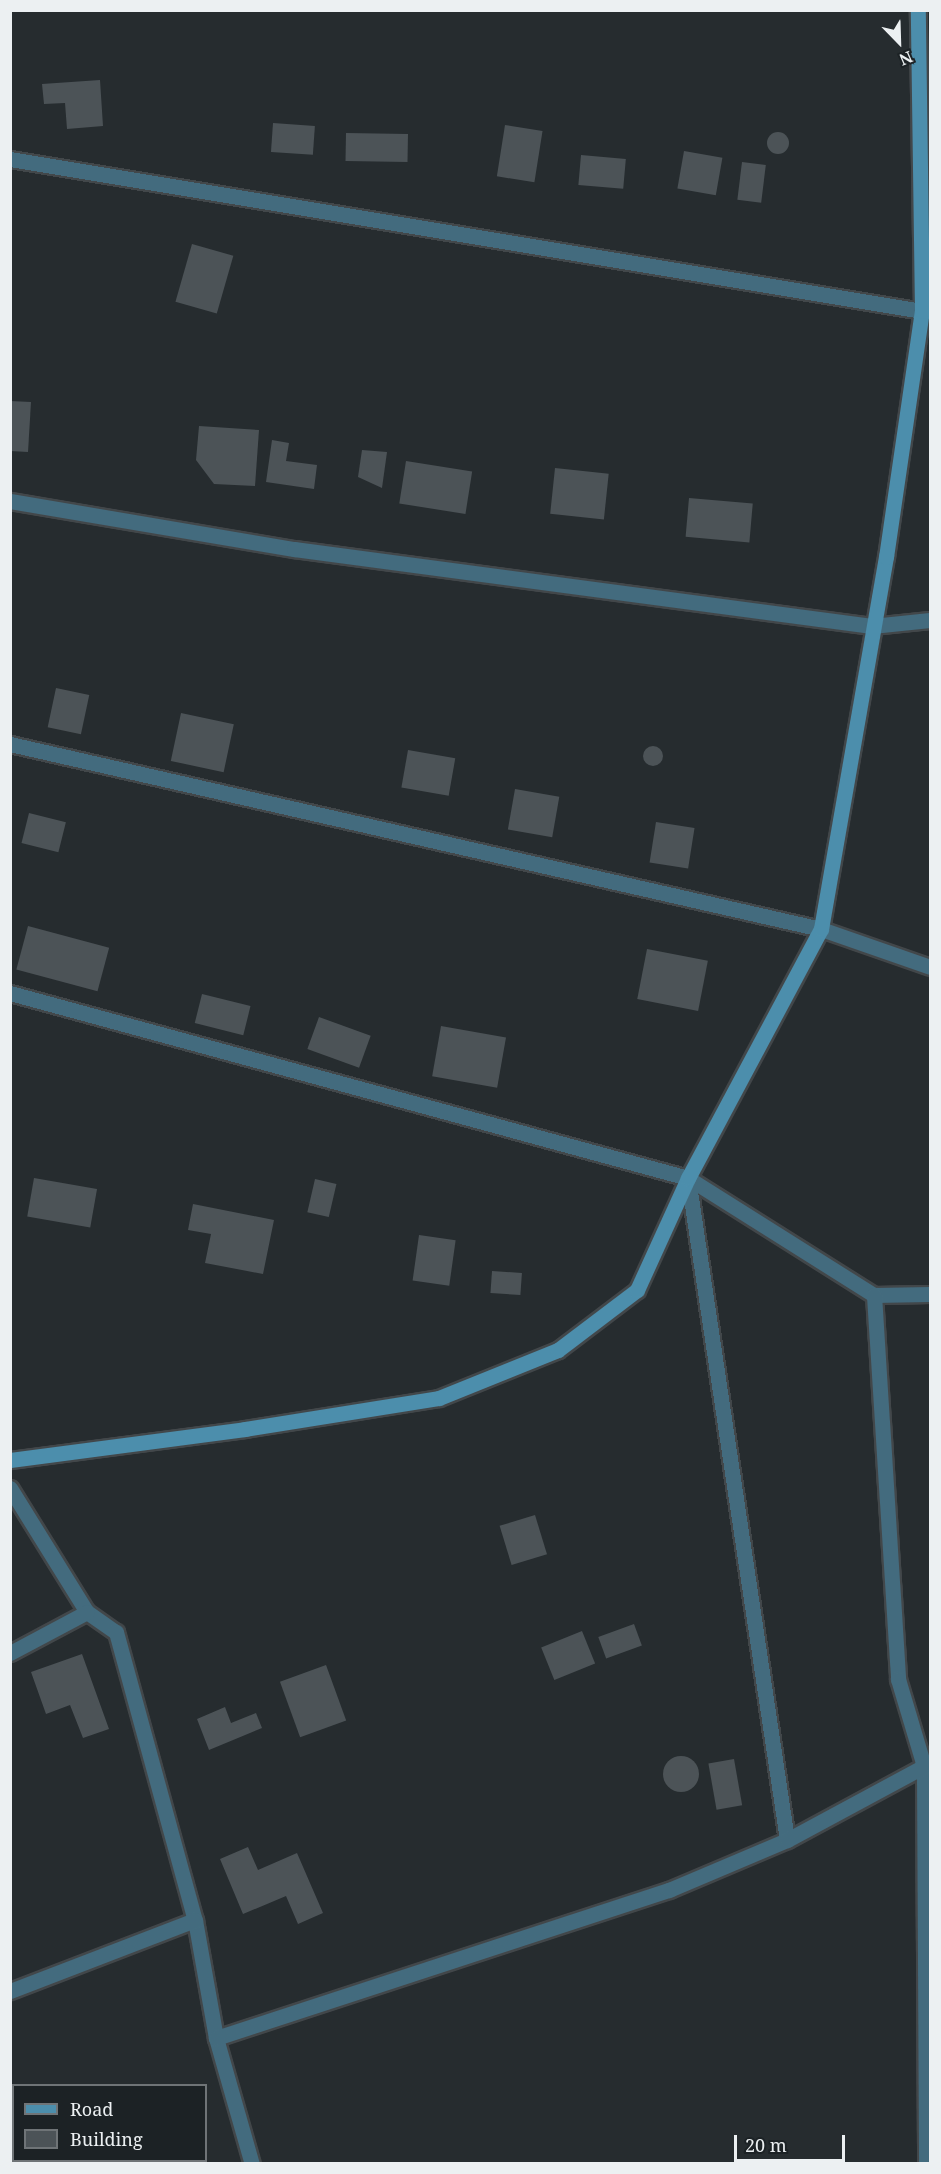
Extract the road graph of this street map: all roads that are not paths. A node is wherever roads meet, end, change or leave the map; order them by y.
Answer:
1 (918, 10) edge
2 (10, 159) edge
3 (926, 215) edge
4 (922, 311) junction
5 (10, 501) edge
6 (930, 620) edge
7 (872, 626) junction
8 (10, 744) edge
9 (821, 929) junction
10 (930, 967) edge
11 (10, 993) edge
12 (688, 1178) junction
13 (930, 1294) edge
14 (874, 1295) junction
15 (10, 1460) edge
16 (10, 1488) edge
17 (87, 1612) junction
18 (10, 1653) edge
19 (927, 1765) edge
20 (787, 1840) junction
21 (195, 1920) junction
22 (10, 1991) edge
23 (216, 2038) junction
24 (252, 2163) edge
25 (926, 2163) edge

1 - 3 street
2 - 4 street
3 - 4 street
4 - 7 street
5 - 7 street
6 - 7 street
7 - 9 street
8 - 9 street
9 - 10 street
9 - 12 street
11 - 12 street
12 - 14 street
12 - 15 street
12 - 20 street
13 - 14 street
14 - 19 street
16 - 17 street
17 - 18 street
17 - 21 street
19 - 20 street
19 - 25 street
20 - 23 street
21 - 22 street
21 - 23 street
23 - 24 street

